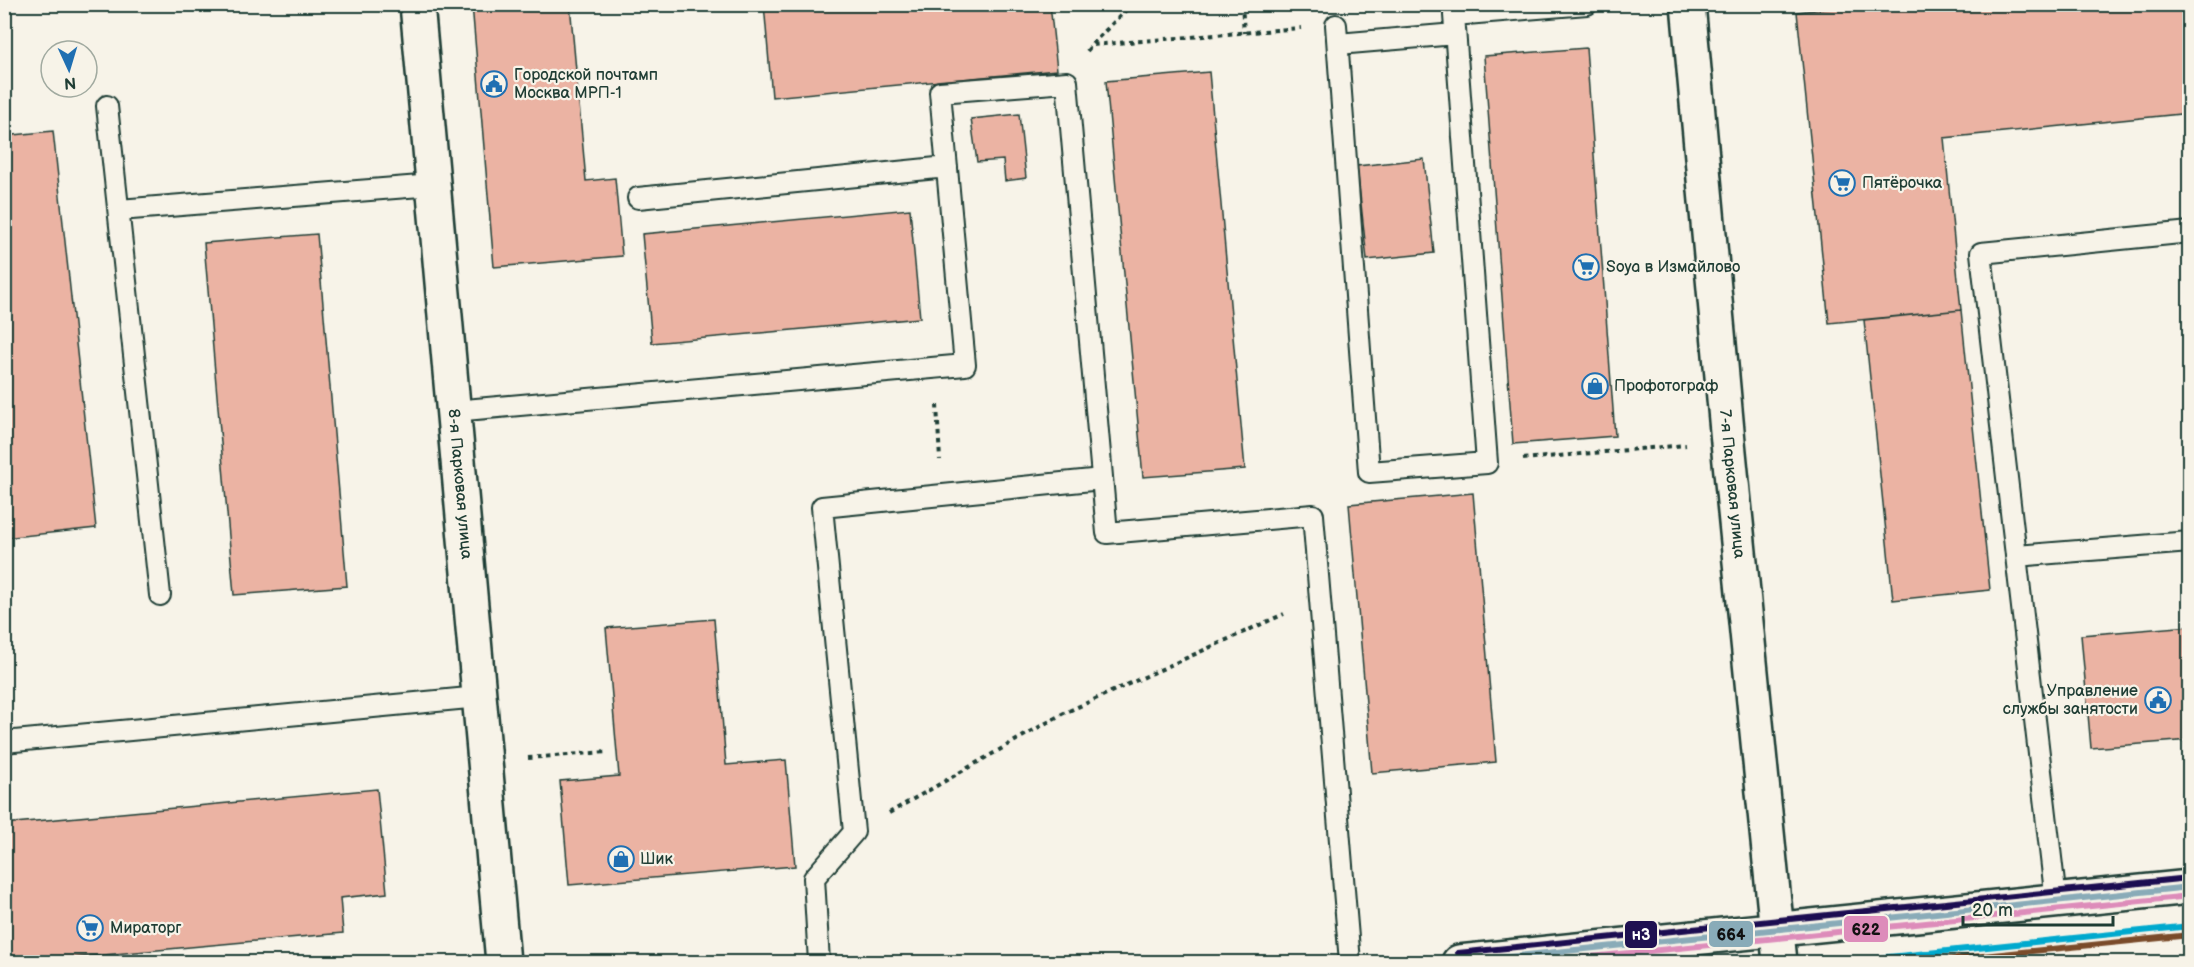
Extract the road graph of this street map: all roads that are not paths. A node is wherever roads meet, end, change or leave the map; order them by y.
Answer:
1 (417, 4) edge
2 (1587, 4) edge
3 (1688, 4) edge
4 (1455, 34) junction
5 (107, 106) dead end
6 (947, 167) junction
7 (433, 185) junction
8 (638, 198) dead end
9 (119, 210) junction
10 (2190, 232) edge
11 (454, 411) junction
12 (1102, 478) junction
13 (2190, 542) edge
14 (2016, 556) junction
15 (160, 596) dead end
16 (479, 697) junction
17 (4, 742) edge
18 (2190, 887) edge
19 (2056, 901) junction
20 (1777, 929) junction
21 (503, 963) edge
22 (819, 963) edge
23 (1350, 963) edge
24 (1459, 963) edge
25 (1780, 963) edge

1 - 7 street, 8-я Парковая улица
2 - 4 lane
3 - 20 street, 7-я Парковая улица
4 - 4 lane
5 - 9 lane
6 - 8 lane
6 - 11 lane
6 - 12 lane
7 - 9 lane
7 - 11 street, 8-я Парковая улица
9 - 15 lane
10 - 14 lane
11 - 16 street, 8-я Парковая улица
12 - 22 lane
12 - 23 lane
13 - 14 lane
14 - 19 lane
16 - 17 lane
16 - 21 street, 8-я Парковая улица
18 - 19 street
19 - 20 street
20 - 24 street
20 - 25 street, 7-я Парковая улица

